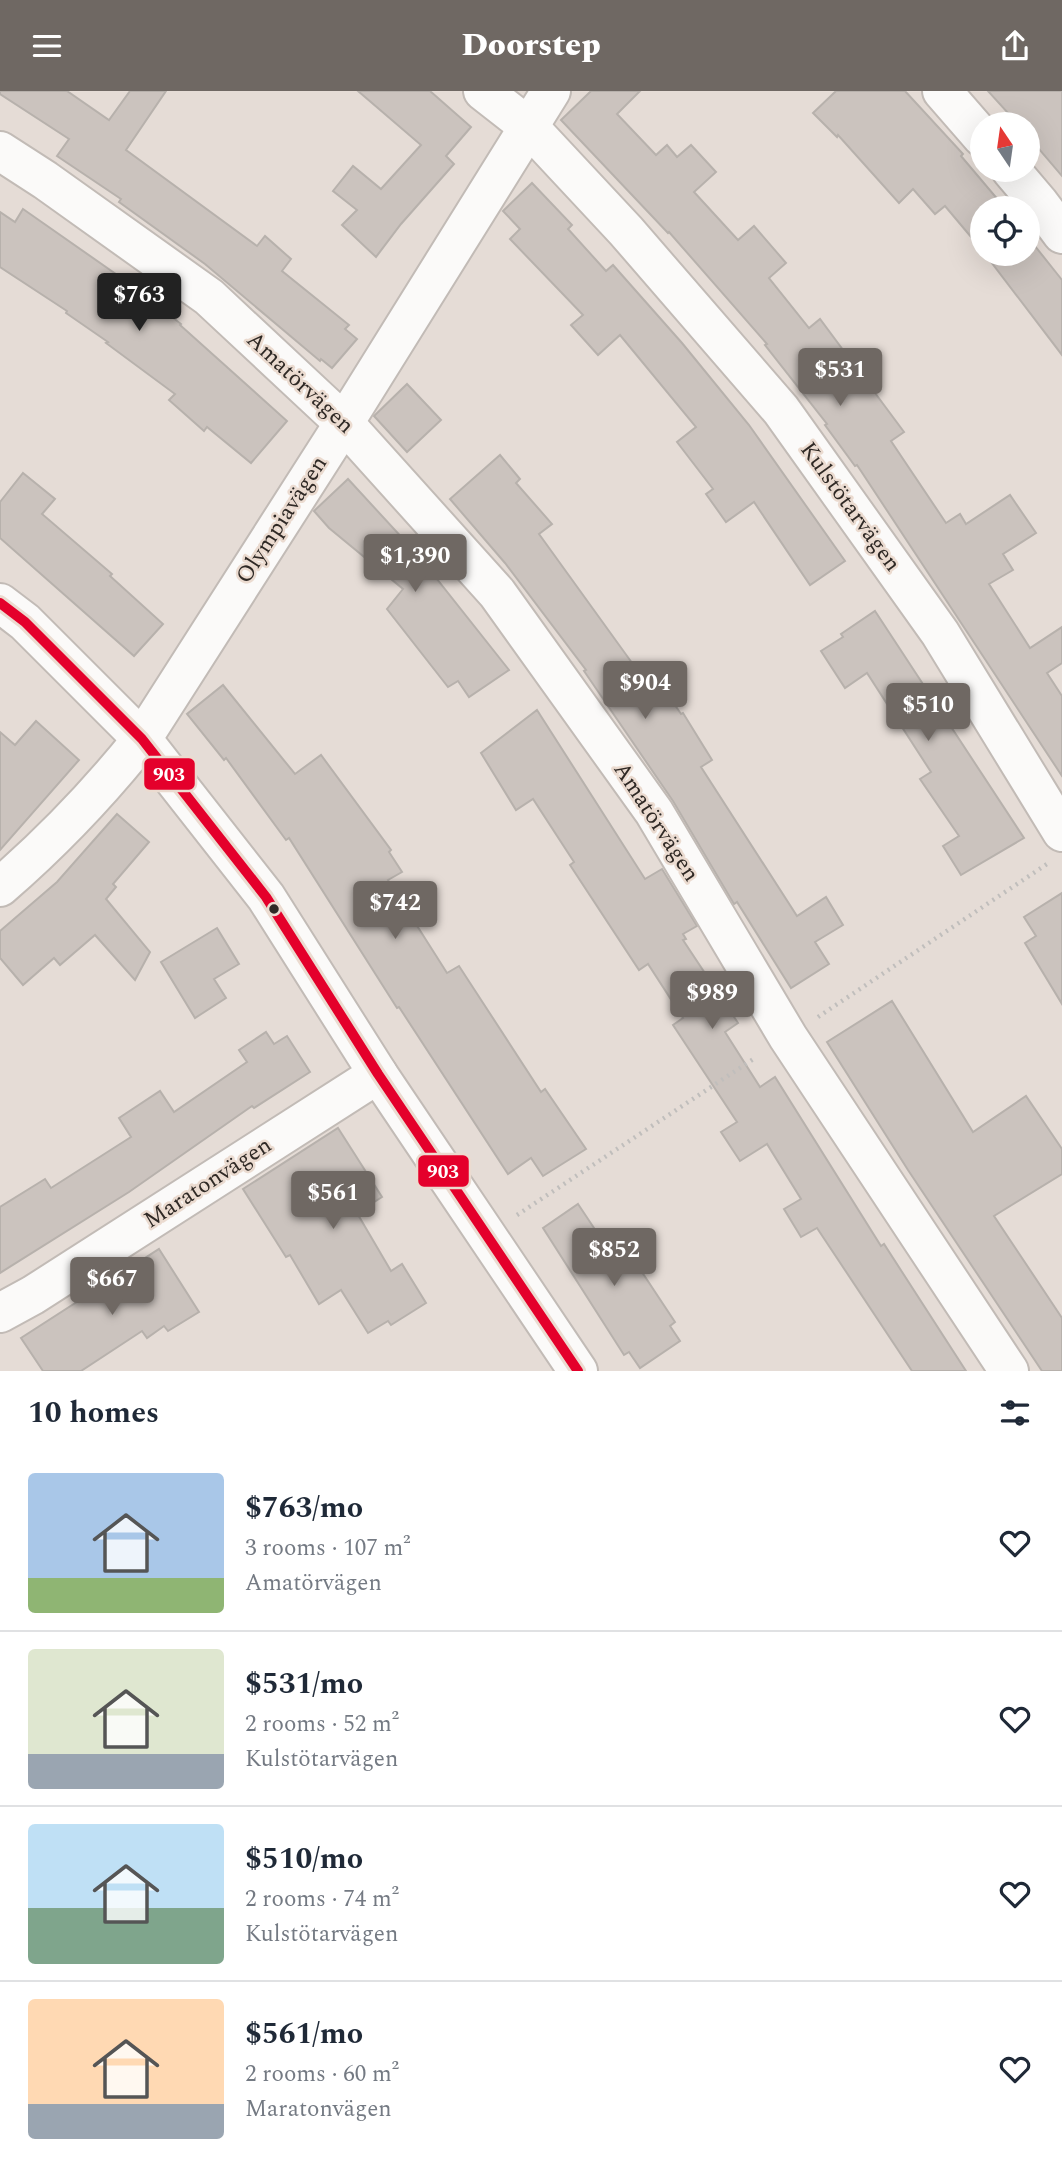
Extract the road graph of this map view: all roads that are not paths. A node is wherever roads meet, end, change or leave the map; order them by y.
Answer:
1 (483, 91) edge
2 (551, 91) edge
3 (942, 91) edge
4 (970, 123) edge
5 (529, 127) junction
6 (0, 151) edge
7 (1020, 182) edge
8 (1062, 235) edge
9 (344, 423) junction
10 (0, 603) edge
11 (142, 739) junction
12 (1062, 832) edge
13 (0, 887) edge
14 (379, 1075) junction
15 (0, 1313) edge
16 (578, 1371) edge
17 (1009, 1371) edge

1 - 5 street, Kulstötarvägen
2 - 5 street, Olympiavägen
3 - 4 street
5 - 9 street, Olympiavägen
5 - 12 street, Kulstötarvägen
6 - 9 street, Amatörvägen
7 - 8 street
9 - 11 street, Olympiavägen
9 - 17 street, Amatörvägen
10 - 11 street
11 - 13 street, Olympiavägen
11 - 14 street
14 - 15 street, Maratonvägen
14 - 16 street

